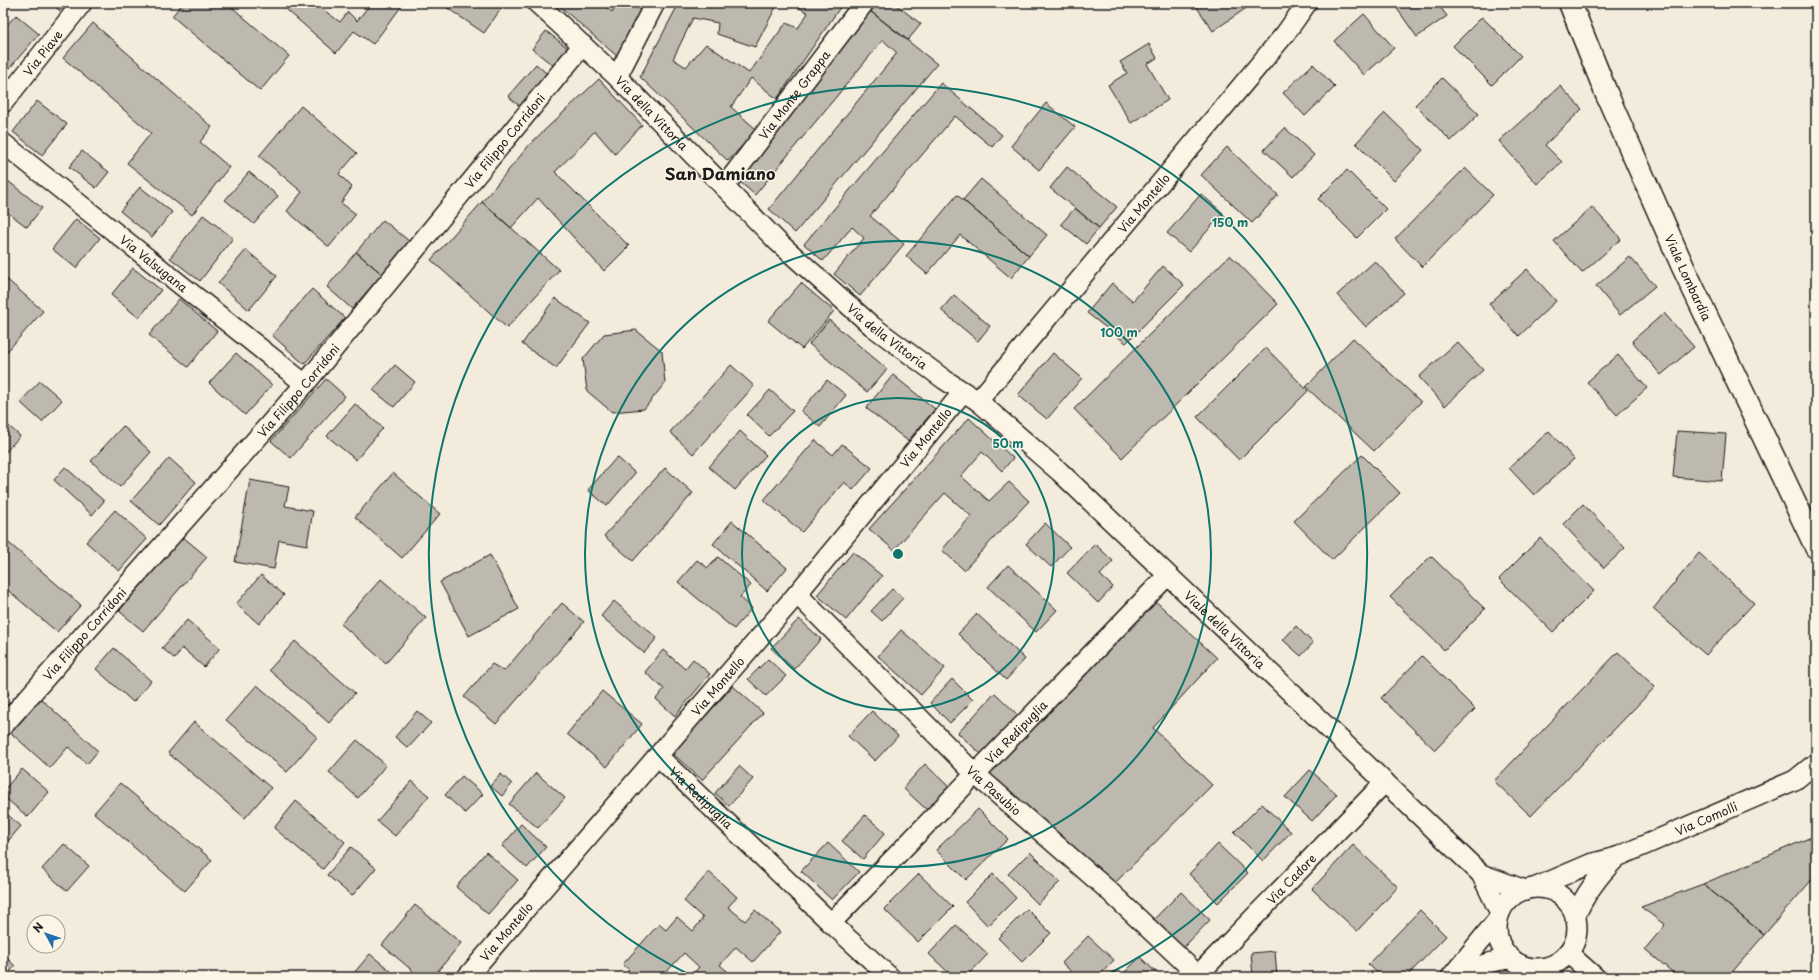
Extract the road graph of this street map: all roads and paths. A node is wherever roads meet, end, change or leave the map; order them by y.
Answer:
1 (82, 3) edge
2 (536, 3) edge
3 (655, 3) edge
4 (864, 3) edge
5 (1307, 3) edge
6 (1570, 3) edge
7 (583, 45) junction
8 (617, 77) junction
9 (3, 103) edge
10 (3, 143) edge
11 (724, 187) junction
12 (305, 384) junction
13 (971, 397) junction
14 (1816, 547) edge
15 (1167, 576) junction
16 (797, 594) junction
17 (3, 726) edge
18 (658, 756) junction
19 (1816, 763) edge
20 (974, 774) junction
21 (1816, 779) edge
22 (1795, 780) junction
23 (1385, 782) junction
24 (1617, 857) junction
25 (1481, 874) junction
26 (1529, 889) junction
27 (1499, 916) junction
28 (1576, 917) junction
29 (831, 923) junction
30 (1558, 964) edge
31 (1518, 966) edge
32 (475, 974) edge
33 (1199, 976) edge
34 (890, 977) edge
35 (1451, 977) edge
36 (1462, 977) edge
37 (1595, 977) edge

1 - 9 street, Via Piave
2 - 7 street, Via della Vittoria
3 - 8 street
4 - 11 street, Via Monte Grappa
5 - 13 street, Via Montello
6 - 14 main road, Viale Lombardia
7 - 8 street, Via della Vittoria
7 - 12 street, Via Filippo Corridoni
8 - 11 street, Via della Vittoria
10 - 12 street, Via Valsugana
11 - 13 street, Via della Vittoria
12 - 17 street, Via Filippo Corridoni
13 - 15 street, Viale della Vittoria
13 - 16 street, Via Montello
15 - 20 street, Via Redipuglia
15 - 23 street, Viale della Vittoria
16 - 18 street, Via Montello
16 - 20 street, Via Pasubio
18 - 29 street, Via Redipuglia
18 - 32 street, Via Montello
19 - 22 street, Via Comolli
20 - 29 street, Via Redipuglia
20 - 33 street, Via Pasubio
21 - 22 street, Via Comolli
22 - 24 street, Via Comolli
23 - 25 street, Viale della Vittoria
23 - 33 street, Via Cadore
24 - 26 street, Via Comolli
24 - 28 street, Via Comolli
25 - 26 street, Viale della Vittoria
25 - 27 street, Viale della Vittoria
26 - 27 street, Via Comolli
26 - 28 street
27 - 31 street
27 - 35 street, Via Comolli
28 - 30 street, Via Comolli
29 - 34 street, Via Redipuglia
30 - 31 street
30 - 37 street
31 - 36 street

